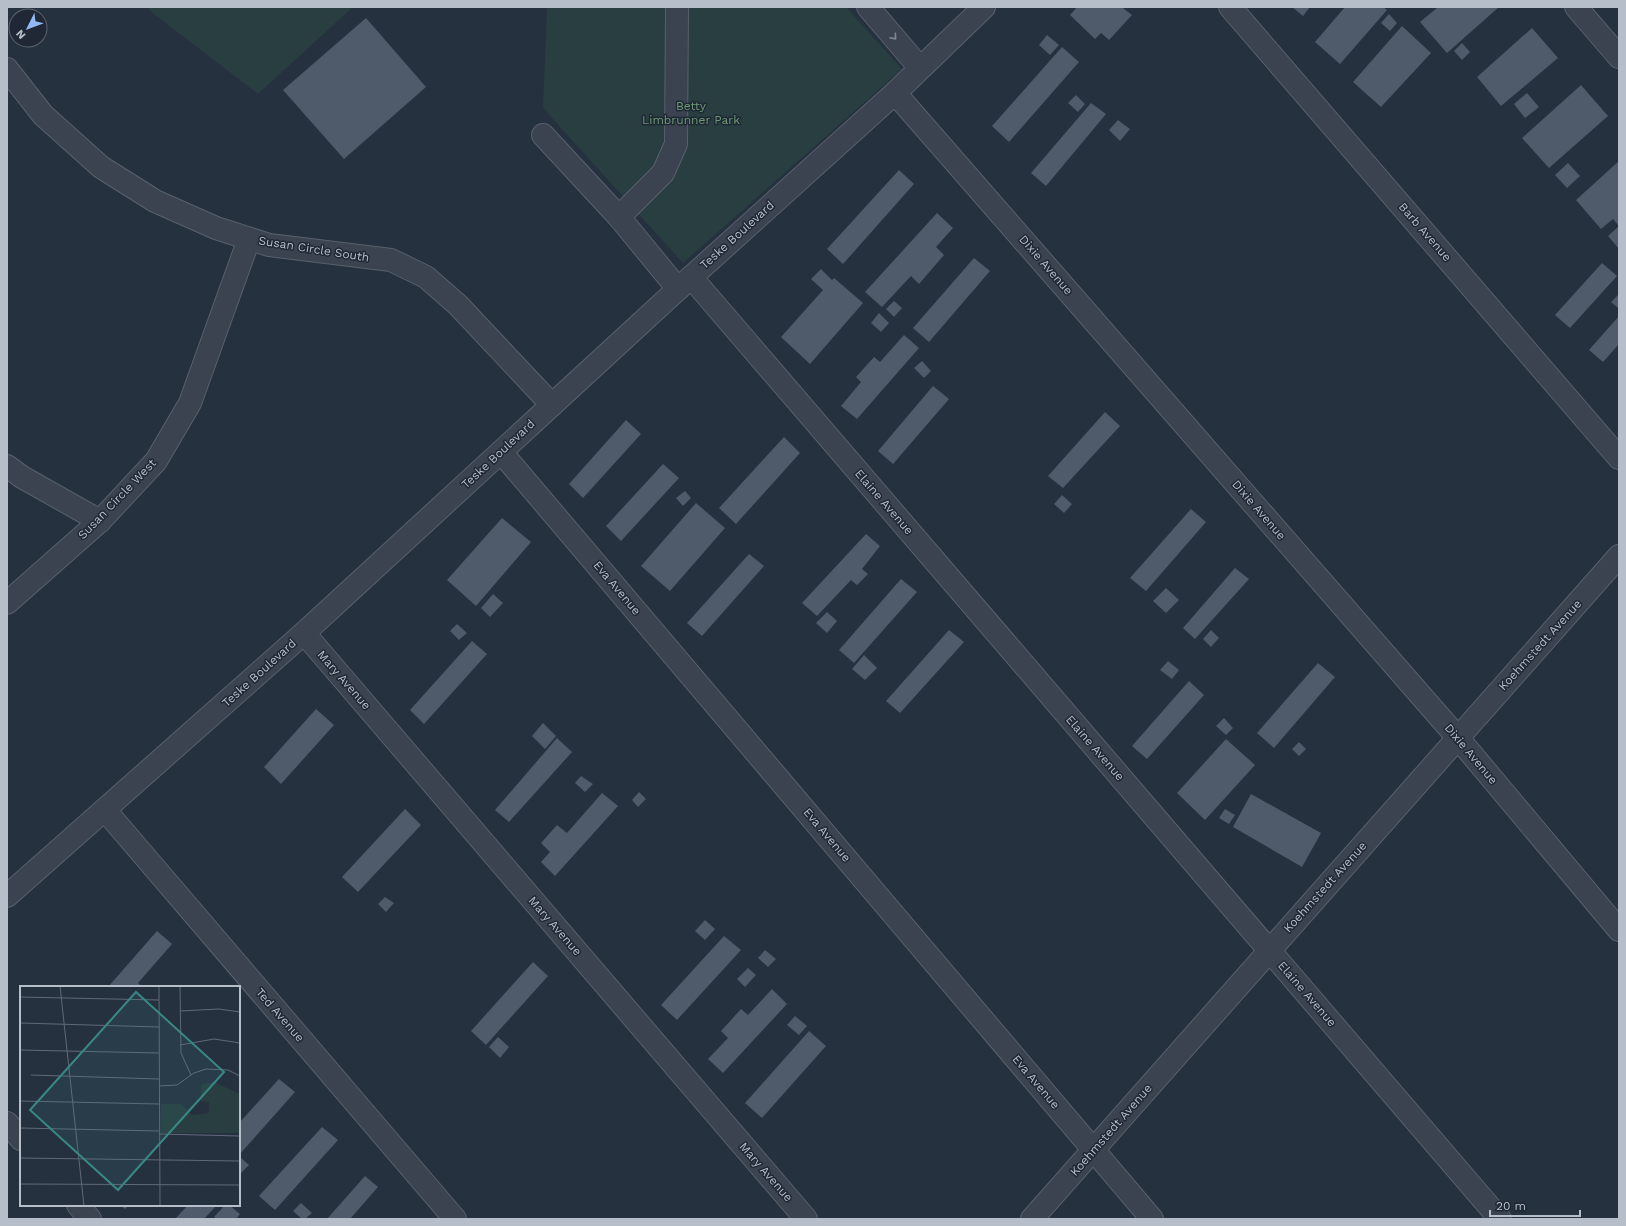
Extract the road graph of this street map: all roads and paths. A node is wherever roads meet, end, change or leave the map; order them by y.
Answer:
1 (677, 7) edge
2 (868, 7) edge
3 (984, 7) edge
4 (1230, 7) edge
5 (1576, 7) edge
6 (1619, 57) edge
7 (920, 68) junction
8 (7, 69) edge
9 (895, 93) junction
10 (543, 135) dead end
11 (619, 217) junction
12 (249, 239) junction
13 (684, 283) junction
14 (552, 405) junction
15 (501, 452) junction
16 (1619, 458) edge
17 (7, 466) edge
18 (100, 520) junction
19 (1619, 556) edge
20 (7, 603) edge
21 (304, 633) junction
22 (1458, 738) junction
23 (105, 810) junction
24 (7, 896) edge
25 (1619, 930) edge
26 (1269, 950) junction
27 (7, 1123) edge
28 (20, 1138) edge
29 (1094, 1150) junction
30 (79, 1206) edge
31 (90, 1219) edge
32 (455, 1219) edge
33 (806, 1219) edge
34 (1032, 1219) edge
35 (1152, 1219) edge
36 (1500, 1219) edge

1 - 11 street
2 -> 7 street
3 - 7 street, Teske Boulevard
4 - 16 street, Barb Avenue
5 - 6 street
7 - 9 street, Teske Boulevard
8 - 12 street, Susan Circle South
9 - 13 street, Teske Boulevard
9 - 22 street, Dixie Avenue
10 - 11 street, Elaine Avenue
11 - 13 street, Elaine Avenue
12 - 14 street, Susan Circle South
12 - 18 street, Susan Circle West
13 - 14 street, Teske Boulevard
13 - 26 street, Elaine Avenue
14 - 15 street, Teske Boulevard
15 - 21 street, Teske Boulevard
15 - 29 street, Eva Avenue
17 - 18 street
18 - 20 street, Susan Circle West
19 - 22 street, Koehmstedt Avenue
21 - 23 street, Teske Boulevard
21 - 33 street, Mary Avenue
22 - 25 street, Dixie Avenue
22 - 26 street, Koehmstedt Avenue
23 - 24 street, Teske Boulevard
23 - 32 street, Ted Avenue
26 - 29 street, Koehmstedt Avenue
26 - 36 street, Elaine Avenue
27 - 28 street
29 - 34 street, Koehmstedt Avenue
29 - 35 street, Eva Avenue
30 - 31 street

